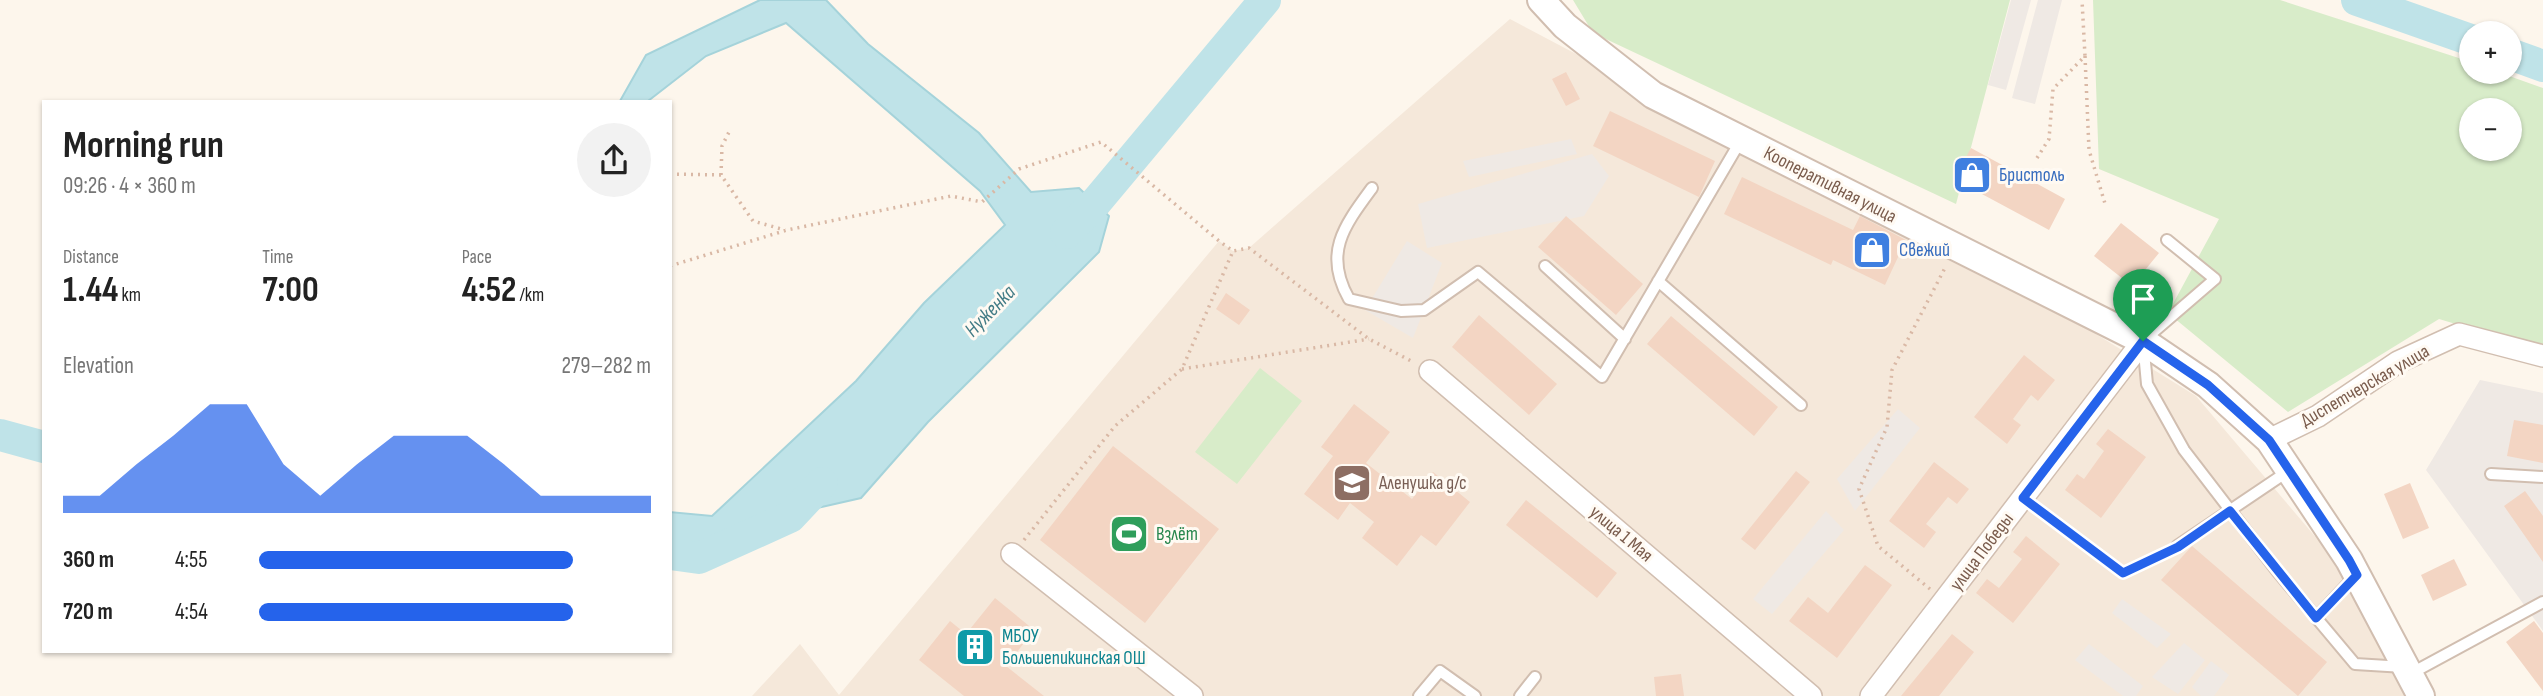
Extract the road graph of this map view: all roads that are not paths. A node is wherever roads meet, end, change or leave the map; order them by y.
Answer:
1 (1541, 0) edge
2 (1741, 140) junction
3 (1372, 188) dead end
4 (2167, 240) dead end
5 (1545, 266) dead end
6 (1658, 281) junction
7 (1625, 339) junction
8 (2143, 341) junction
9 (2543, 356) edge
10 (1430, 371) road end
11 (1801, 405) dead end
12 (2269, 440) junction
13 (2290, 470) junction
14 (2491, 474) dead end
15 (2543, 477) edge
16 (2230, 511) junction
17 (2178, 547) road end
18 (1012, 554) road end
19 (2357, 575) junction
20 (2543, 602) edge
21 (2316, 618) junction
22 (1535, 677) dead end
23 (2412, 679) edge
24 (1192, 696) edge
25 (1419, 696) edge
26 (1475, 696) edge
27 (1520, 696) edge
28 (1811, 696) edge
29 (1871, 696) edge

1 - 2 street, Кооперативная улица
2 - 6 lane
2 - 8 street, Кооперативная улица
3 - 7 lane
4 - 8 lane
5 - 7 lane
6 - 7 lane
6 - 11 lane
8 - 12 street, Кооперативная улица
8 - 16 lane
8 - 29 street, улица Победы
9 - 12 street, Диспетчерская улица
10 - 28 street, улица 1 Мая
12 - 13 street, Кооперативная улица
13 - 16 lane
13 - 19 street, Кооперативная улица
14 - 15 lane
16 - 17 lane
16 - 21 lane
18 - 24 street
19 - 21 lane
19 - 23 street, Кооперативная улица
20 - 23 lane
21 - 23 lane
22 - 27 lane
25 - 26 lane

